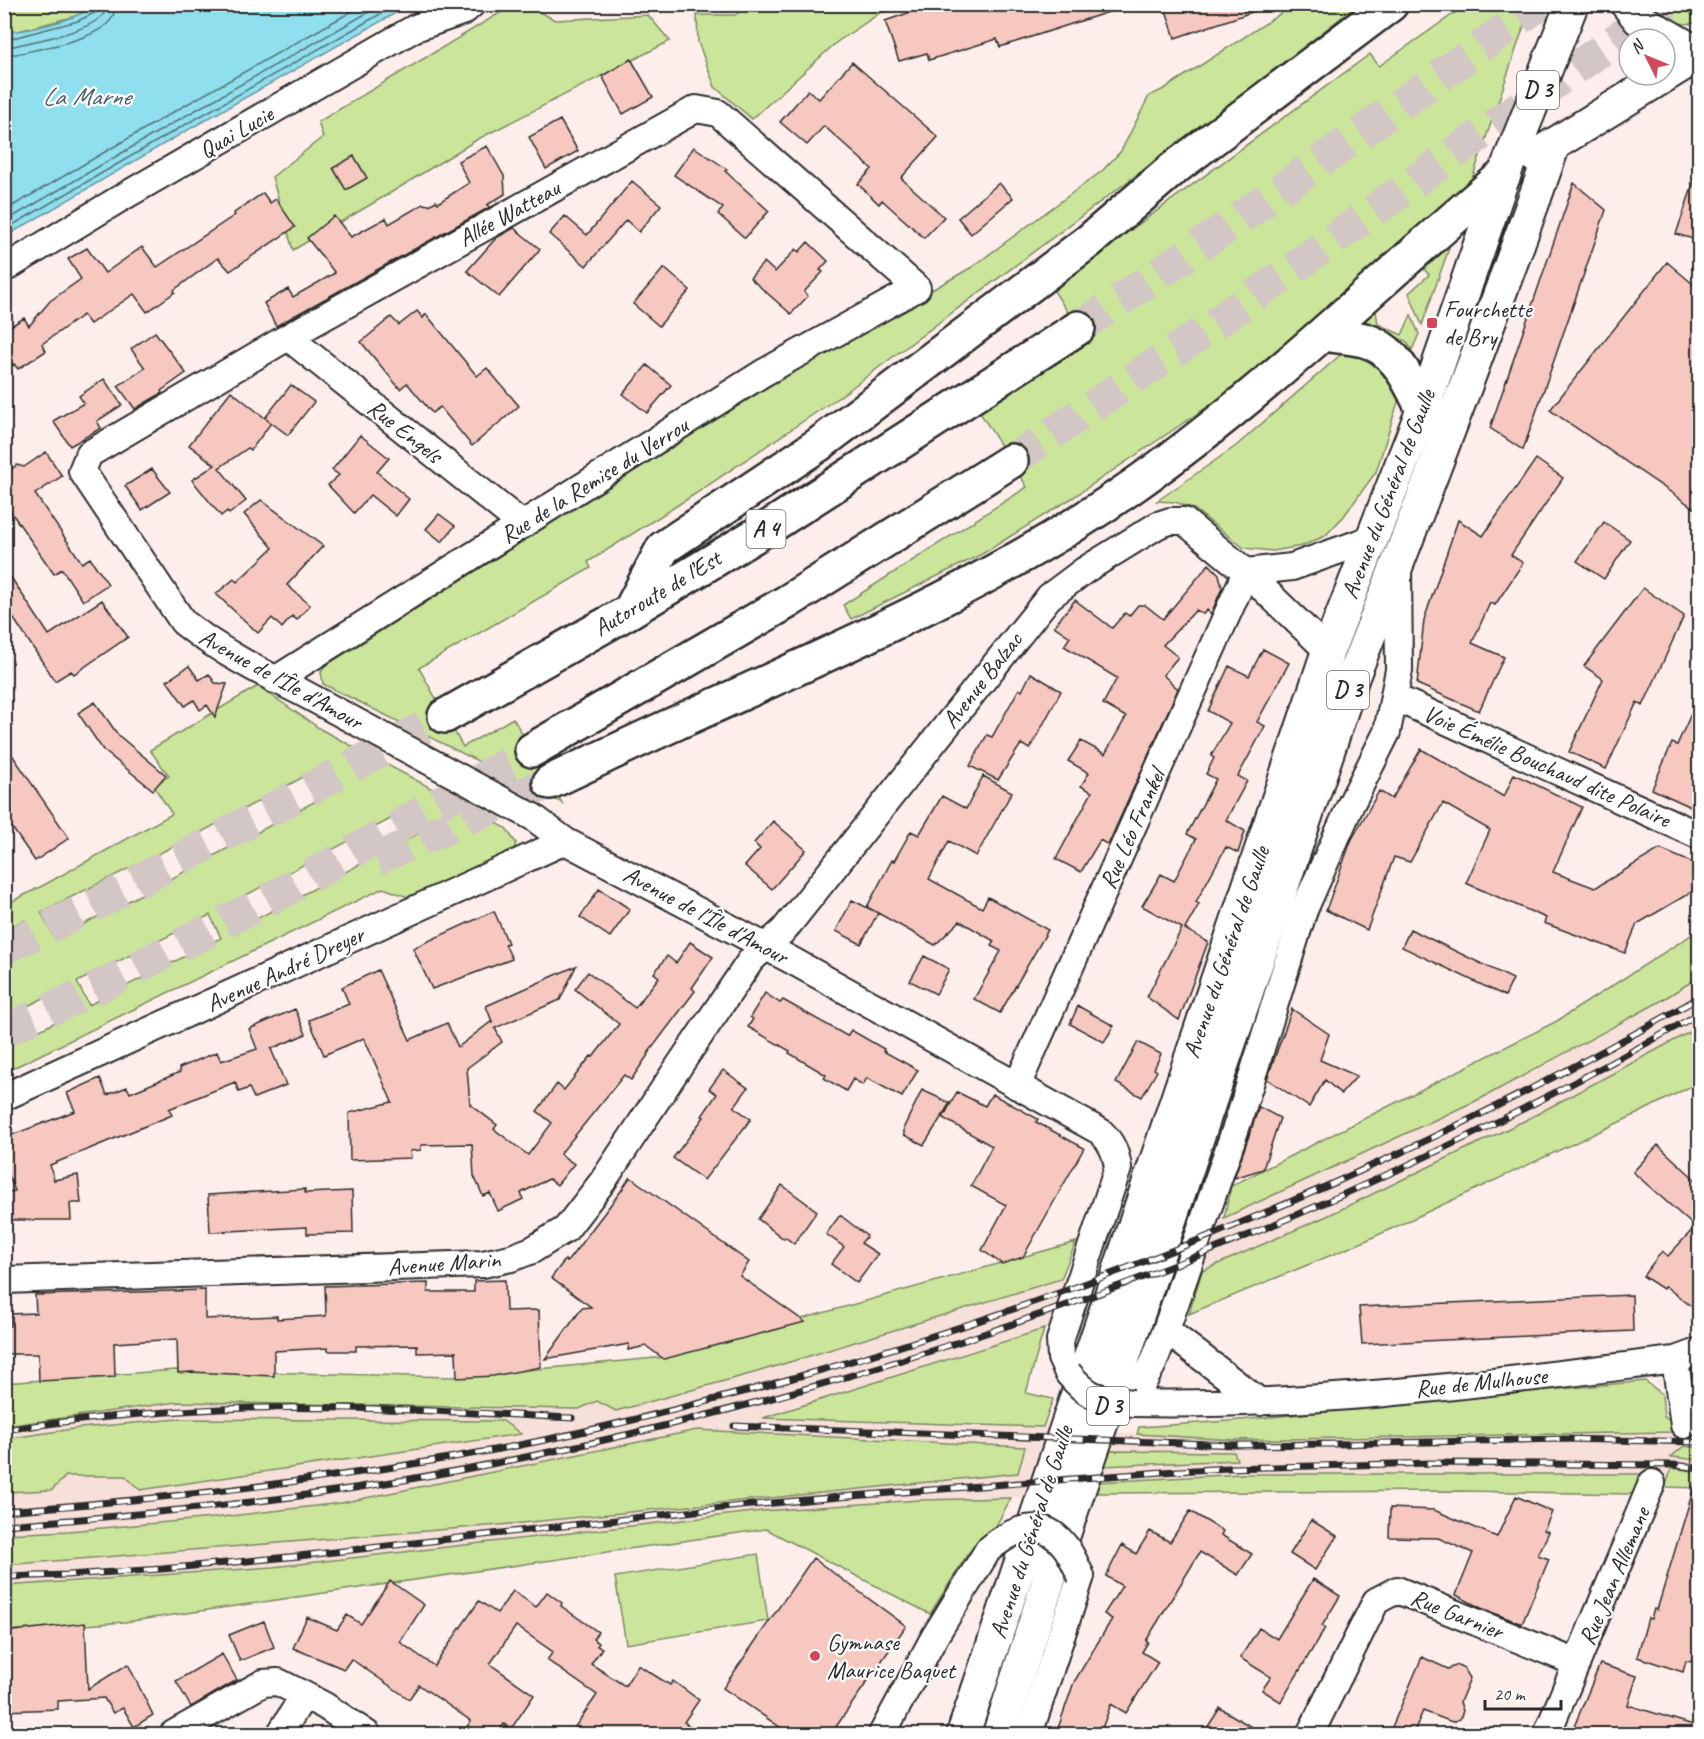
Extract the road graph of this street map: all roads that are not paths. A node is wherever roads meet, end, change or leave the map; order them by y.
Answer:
1 (472, 4) edge
2 (1391, 4) edge
3 (1572, 4) edge
4 (1627, 4) edge
5 (1699, 54) edge
6 (1554, 144) junction
7 (1504, 175) junction
8 (4, 269) edge
9 (917, 288) joint
10 (1078, 328) tunnel mouth
11 (1323, 334) junction
12 (288, 337) junction
13 (1423, 409) junction
14 (1011, 461) tunnel mouth
15 (82, 471) joint
16 (523, 525) junction
17 (1371, 539) junction
18 (1398, 564) junction
19 (1246, 572) junction
20 (630, 611) junction
21 (1328, 651) junction
22 (275, 680) junction
23 (1394, 697) junction
24 (445, 716) tunnel mouth
25 (532, 750) tunnel mouth
26 (550, 783) tunnel mouth
27 (1700, 836) edge
28 (565, 841) junction
29 (766, 948) junction
30 (1017, 1086) junction
31 (4, 1097) edge
32 (4, 1280) edge
33 (1166, 1330) junction
34 (1700, 1351) edge
35 (1675, 1360) junction
36 (1260, 1401) junction
37 (1132, 1403) junction
38 (1684, 1425) dead end
39 (1652, 1483) dead end
40 (1577, 1663) junction
41 (304, 1695) junction
42 (174, 1734) edge
43 (280, 1734) edge
44 (367, 1734) edge
45 (882, 1734) edge
46 (963, 1734) edge
47 (999, 1734) edge
48 (1029, 1734) edge
49 (1310, 1734) edge
50 (1547, 1734) edge

1 - 8 street, Quai Lucie
2 - 20 highway
3 - 7 main road, D 3
4 - 5 main road, D 3
5 - 6 main road, D 3
6 - 7 main road, D 3
6 - 18 main road, Avenue du Général de Gaulle / D 3
7 - 11 highway
7 - 13 main road, Avenue du Général de Gaulle / D 3
9 - 12 street, Allée Watteau
9 - 16 street, Rue de la Remise du Verrou
10 - 20 highway, Autoroute de l’Est / A 4
11 - 13 highway
11 - 26 highway
12 - 15 street, Allée Watteau
12 - 16 street, Rue Engels
13 - 17 main road, Avenue du Général de Gaulle / D 3
14 - 25 highway
15 - 22 street, Avenue de l'Île d'Amour
16 - 22 street, Rue de la Remise du Verrou
17 - 19 street
17 - 21 main road, Avenue du Général de Gaulle / D 3
18 - 23 street, Avenue du Général de Gaulle
18 - 47 main road, Avenue du Général de Gaulle / D 3
19 - 21 street, Avenue Balzac
19 - 29 street, Avenue Balzac
19 - 30 street, Rue Léo Frankel
20 - 24 highway, Autoroute de l’Est / A 4
21 - 46 main road, Avenue du Général de Gaulle / D 3
22 - 28 street, Avenue de l'Île d'Amour
23 - 27 street, Voie Émélie Bouchaud dite Polaire
23 - 33 street, Avenue du Général de Gaulle
28 - 29 street, Avenue de l'Île d'Amour
28 - 31 street, Avenue André Dreyer
29 - 30 street, Avenue de l'Île d'Amour
29 - 32 street, Avenue Marin
30 - 37 street, Avenue de l'Île d'Amour, bridge
33 - 36 street
33 - 37 street, Avenue du Général de Gaulle
34 - 35 street, Rue de Mulhouse
35 - 36 street, Rue de Mulhouse
35 - 38 street
36 - 37 street, Rue de Mulhouse
39 - 40 street, Rue Jean Allemane
40 - 49 street, Rue Garnier
40 - 50 street, Rue Jean Allemane
41 - 42 street
41 - 43 street
41 - 44 street
45 - 48 street, bridge

